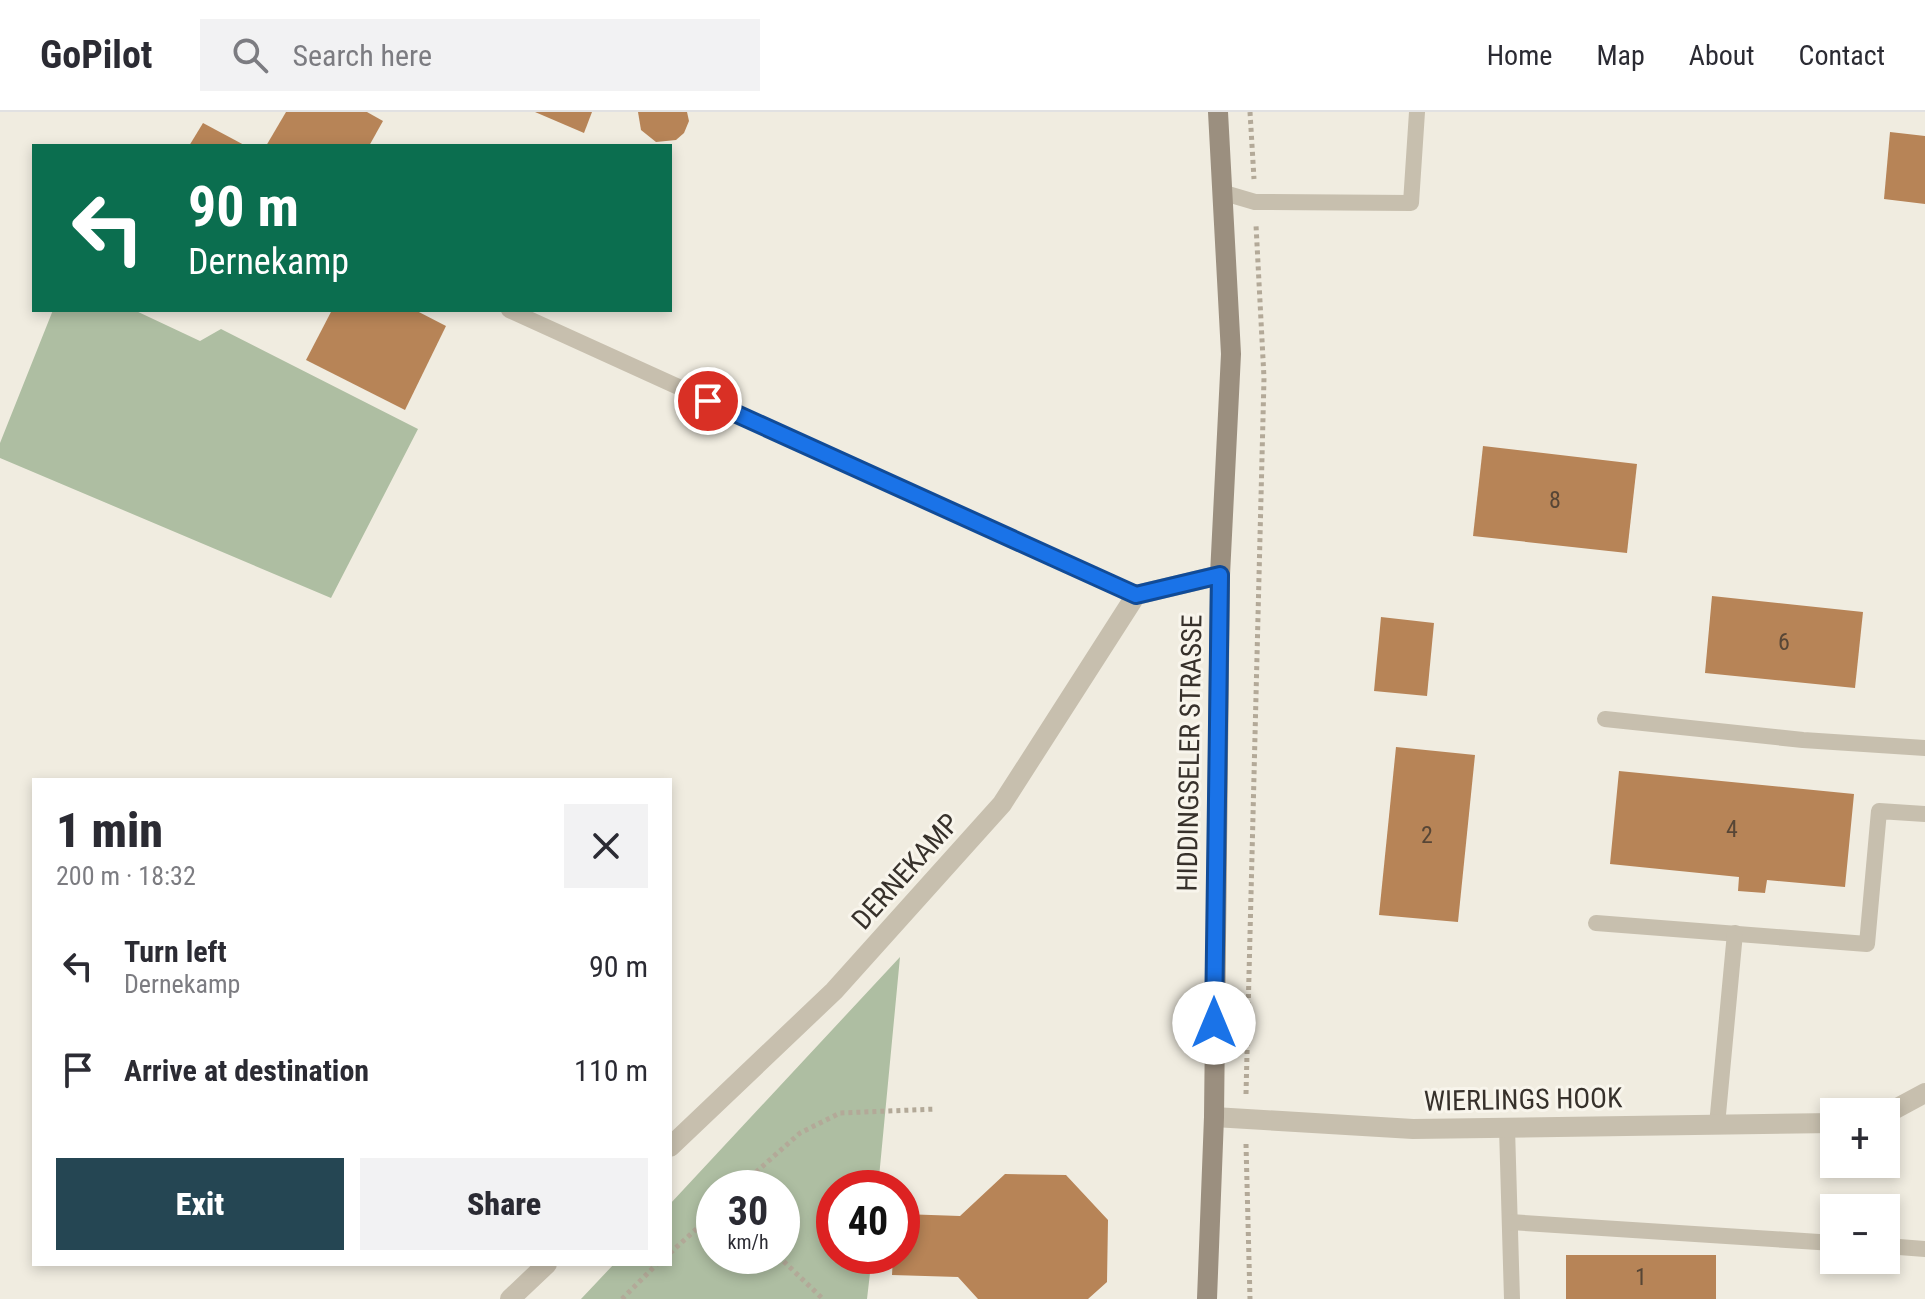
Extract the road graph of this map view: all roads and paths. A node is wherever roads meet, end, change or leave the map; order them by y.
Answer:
1 (1218, 112) edge
2 (1250, 112) edge
3 (1417, 112) edge
4 (1221, 192) junction
5 (1255, 202) junction
6 (513, 312) edge
7 (1220, 575) junction
8 (1136, 595) junction
9 (1605, 719) dead end
10 (1925, 748) edge
11 (1925, 814) edge
12 (1596, 923) dead end
13 (1735, 933) junction
14 (1925, 1093) edge
15 (1900, 1106) edge
16 (936, 1109) dead end
17 (1214, 1117) junction
18 (1246, 1118) junction
19 (1820, 1123) edge
20 (1717, 1125) junction
21 (1507, 1128) junction
22 (672, 1145) edge
23 (758, 1170) edge
24 (1510, 1222) junction
25 (696, 1229) edge
26 (1820, 1242) edge
27 (1900, 1247) edge
28 (1925, 1249) edge
29 (672, 1251) edge
30 (545, 1266) edge
31 (655, 1266) edge
32 (797, 1274) edge
33 (510, 1299) edge
34 (622, 1299) edge
35 (823, 1299) edge
36 (1207, 1299) edge
37 (1250, 1299) edge
38 (1512, 1299) edge

1 - 4 street, HIDDINGSELER STRASSE
2 - 5 path
3 - 5 lane
4 - 5 lane
4 - 7 street, HIDDINGSELER STRASSE
5 - 18 path
6 - 8 lane
7 - 8 street
7 - 17 street, HIDDINGSELER STRASSE
8 - 22 street, DERNEKAMP
9 - 10 lane
11 - 13 lane
12 - 13 lane
13 - 20 lane
14 - 15 street
16 - 23 path
17 - 18 street, WIERLINGS HOOK
17 - 36 street, HIDDINGSELER STRASSE
18 - 21 street, WIERLINGS HOOK
18 - 37 path
19 - 20 street, WIERLINGS HOOK
20 - 21 street, WIERLINGS HOOK
21 - 24 lane
24 - 26 lane
24 - 38 lane
25 - 29 path
27 - 28 lane
30 - 33 street
31 - 34 path
32 - 35 path

